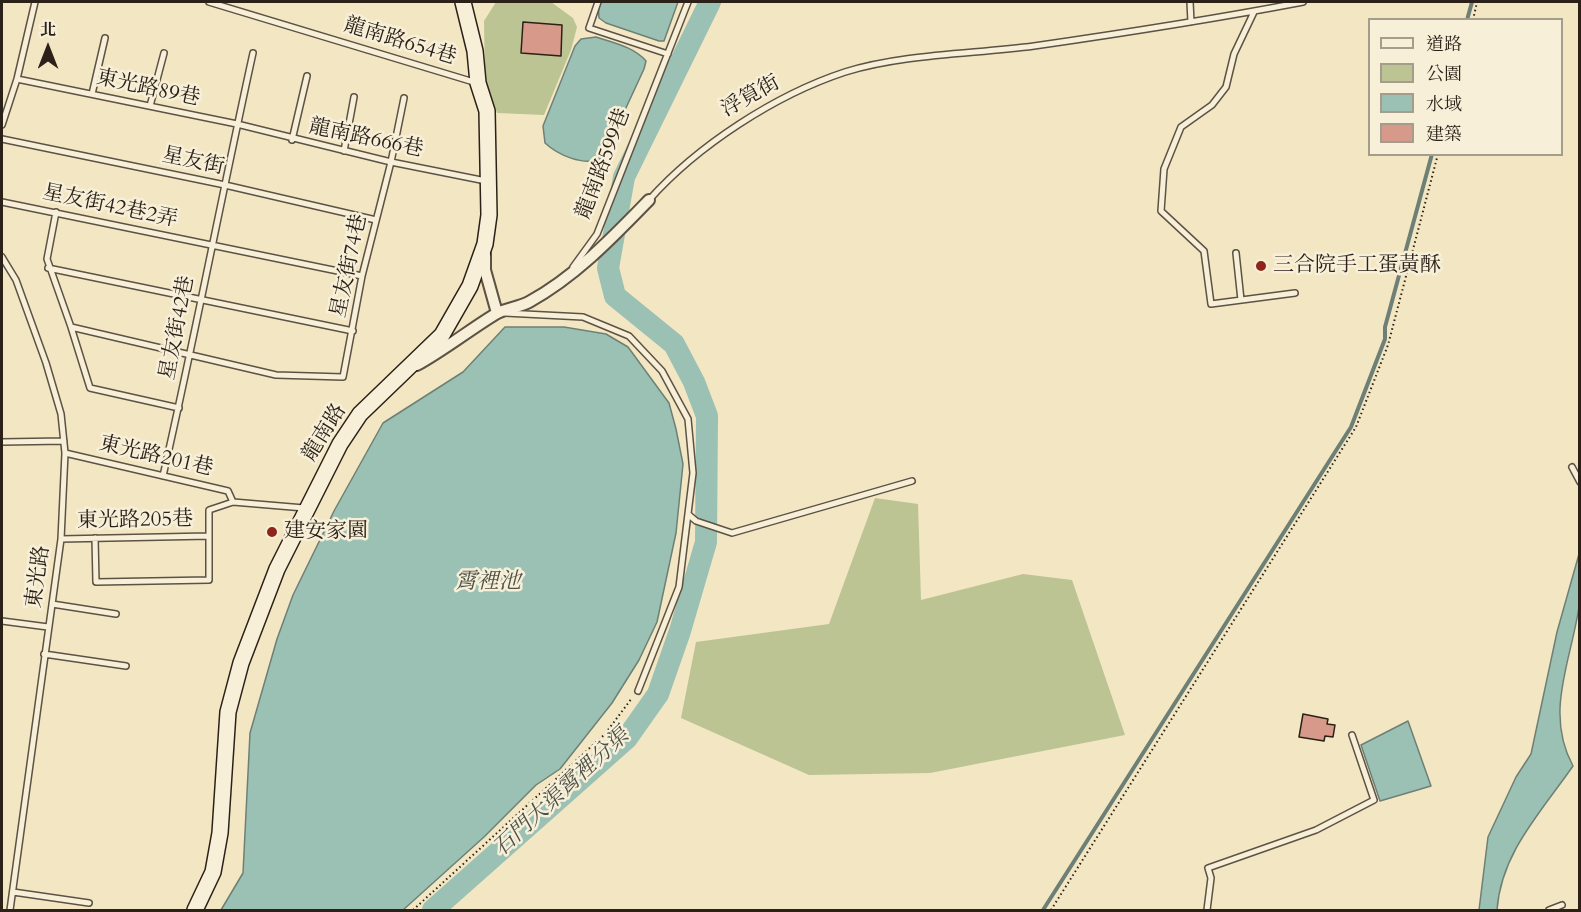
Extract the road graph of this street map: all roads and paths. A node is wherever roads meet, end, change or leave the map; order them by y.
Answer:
1 (35, 2) edge
2 (209, 2) edge
3 (463, 2) edge
4 (598, 2) edge
5 (688, 2) edge
6 (1190, 2) edge
7 (1300, 2) edge
8 (1477, 2) edge
9 (1254, 12) junction
10 (1473, 18) edge
11 (1191, 22) junction
12 (105, 38) dead end
13 (164, 53) dead end
14 (253, 53) dead end
15 (668, 54) junction
16 (307, 76) dead end
17 (17, 79) junction
18 (478, 83) junction
19 (92, 94) junction
20 (354, 97) dead end
21 (404, 98) dead end
22 (150, 106) junction
23 (237, 124) junction
24 (2, 125) edge
25 (2, 139) edge
26 (292, 140) junction
27 (344, 151) junction
28 (1437, 156) edge
29 (391, 162) junction
30 (488, 181) junction
31 (225, 185) junction
32 (649, 201) joint
33 (2, 202) edge
34 (56, 212) junction
35 (376, 220) junction
36 (485, 244) junction
37 (212, 246) junction
38 (1236, 253) dead end
39 (2, 256) edge
40 (48, 268) junction
41 (362, 276) junction
42 (563, 281) junction
43 (1295, 293) dead end
44 (200, 298) junction
45 (1241, 300) junction
46 (497, 313) junction
47 (71, 327) junction
48 (353, 332) junction
49 (192, 353) junction
50 (404, 373) junction
51 (179, 408) junction
52 (64, 441) junction
53 (2, 442) edge
54 (65, 453) junction
55 (1572, 467) dead end
56 (163, 476) junction
57 (912, 480) dead end
58 (1580, 482) edge
59 (233, 502) junction
60 (306, 508) junction
61 (689, 514) junction
62 (209, 536) junction
63 (95, 538) junction
64 (62, 539) junction
65 (52, 604) junction
66 (116, 614) dead end
67 (2, 621) edge
68 (48, 627) junction
69 (44, 654) junction
70 (126, 666) dead end
71 (638, 691) joint
72 (1352, 735) dead end
73 (13, 892) junction
74 (89, 903) dead end
75 (1562, 905) dead end
76 (10, 910) edge
77 (195, 910) edge
78 (412, 910) edge
79 (1051, 910) edge
80 (1207, 910) edge
81 (1549, 910) edge

1 - 17 lane
2 - 18 lane, 龍南路654巷
3 - 18 main road, 龍南路
4 - 15 lane
5 - 15 lane, 龍南路599巷
6 - 11 lane
7 - 9 lane, 浮筧街
8 - 10 path
9 - 11 lane, 浮筧街
9 - 45 lane
11 - 32 lane, 浮筧街
12 - 19 lane
13 - 22 lane
14 - 23 lane, 星友街42巷
15 - 42 lane, 龍南路599巷
16 - 26 lane
17 - 19 lane, 東光路89巷
17 - 24 lane
18 - 30 main road, 龍南路
19 - 22 lane, 東光路89巷
20 - 27 lane
21 - 29 lane, 星友街74巷
22 - 23 lane, 東光路89巷
23 - 26 lane, 龍南路666巷
23 - 31 lane, 星友街42巷
25 - 31 lane, 星友街
26 - 27 lane, 龍南路666巷
27 - 29 lane, 龍南路666巷
28 - 79 path
29 - 30 lane, 龍南路666巷
29 - 35 lane, 星友街74巷
30 - 36 main road, 龍南路
31 - 35 lane, 星友街
31 - 37 lane, 星友街42巷
32 - 42 street, 浮筧街
33 - 34 lane, 星友街42巷2弄
34 - 37 lane, 星友街42巷2弄
34 - 40 lane
35 - 41 lane, 星友街74巷
36 - 46 street
36 - 50 main road, 龍南路
37 - 41 lane, 星友街42巷2弄
37 - 44 lane, 星友街42巷
38 - 45 lane
39 - 52 lane, 東光路
40 - 44 lane
40 - 47 lane
41 - 48 lane, 星友街74巷
42 - 46 street, 浮筧街
43 - 45 lane
44 - 48 lane
44 - 49 lane, 星友街42巷
46 - 50 street, 浮筧街
46 - 61 lane
47 - 49 lane
47 - 51 lane
48 - 49 lane, 星友街74巷
49 - 51 lane, 星友街42巷
50 - 60 main road, 龍南路
51 - 56 lane, 星友街42巷
52 - 53 lane
52 - 54 lane, 東光路
54 - 56 lane, 東光路201巷
54 - 64 lane, 東光路
55 - 58 lane
56 - 59 lane, 東光路201巷
57 - 61 lane
59 - 60 lane
59 - 62 lane
60 - 77 main road, 龍南路
61 - 71 lane
62 - 63 lane, 東光路205巷
62 - 63 lane
63 - 64 lane, 東光路205巷
64 - 65 lane, 東光路
65 - 66 lane
65 - 68 lane, 東光路
67 - 68 lane
68 - 69 lane, 東光路
69 - 70 lane
69 - 73 lane, 東光路
71 - 78 path
72 - 80 lane
73 - 74 lane
73 - 76 lane, 東光路
75 - 81 lane

